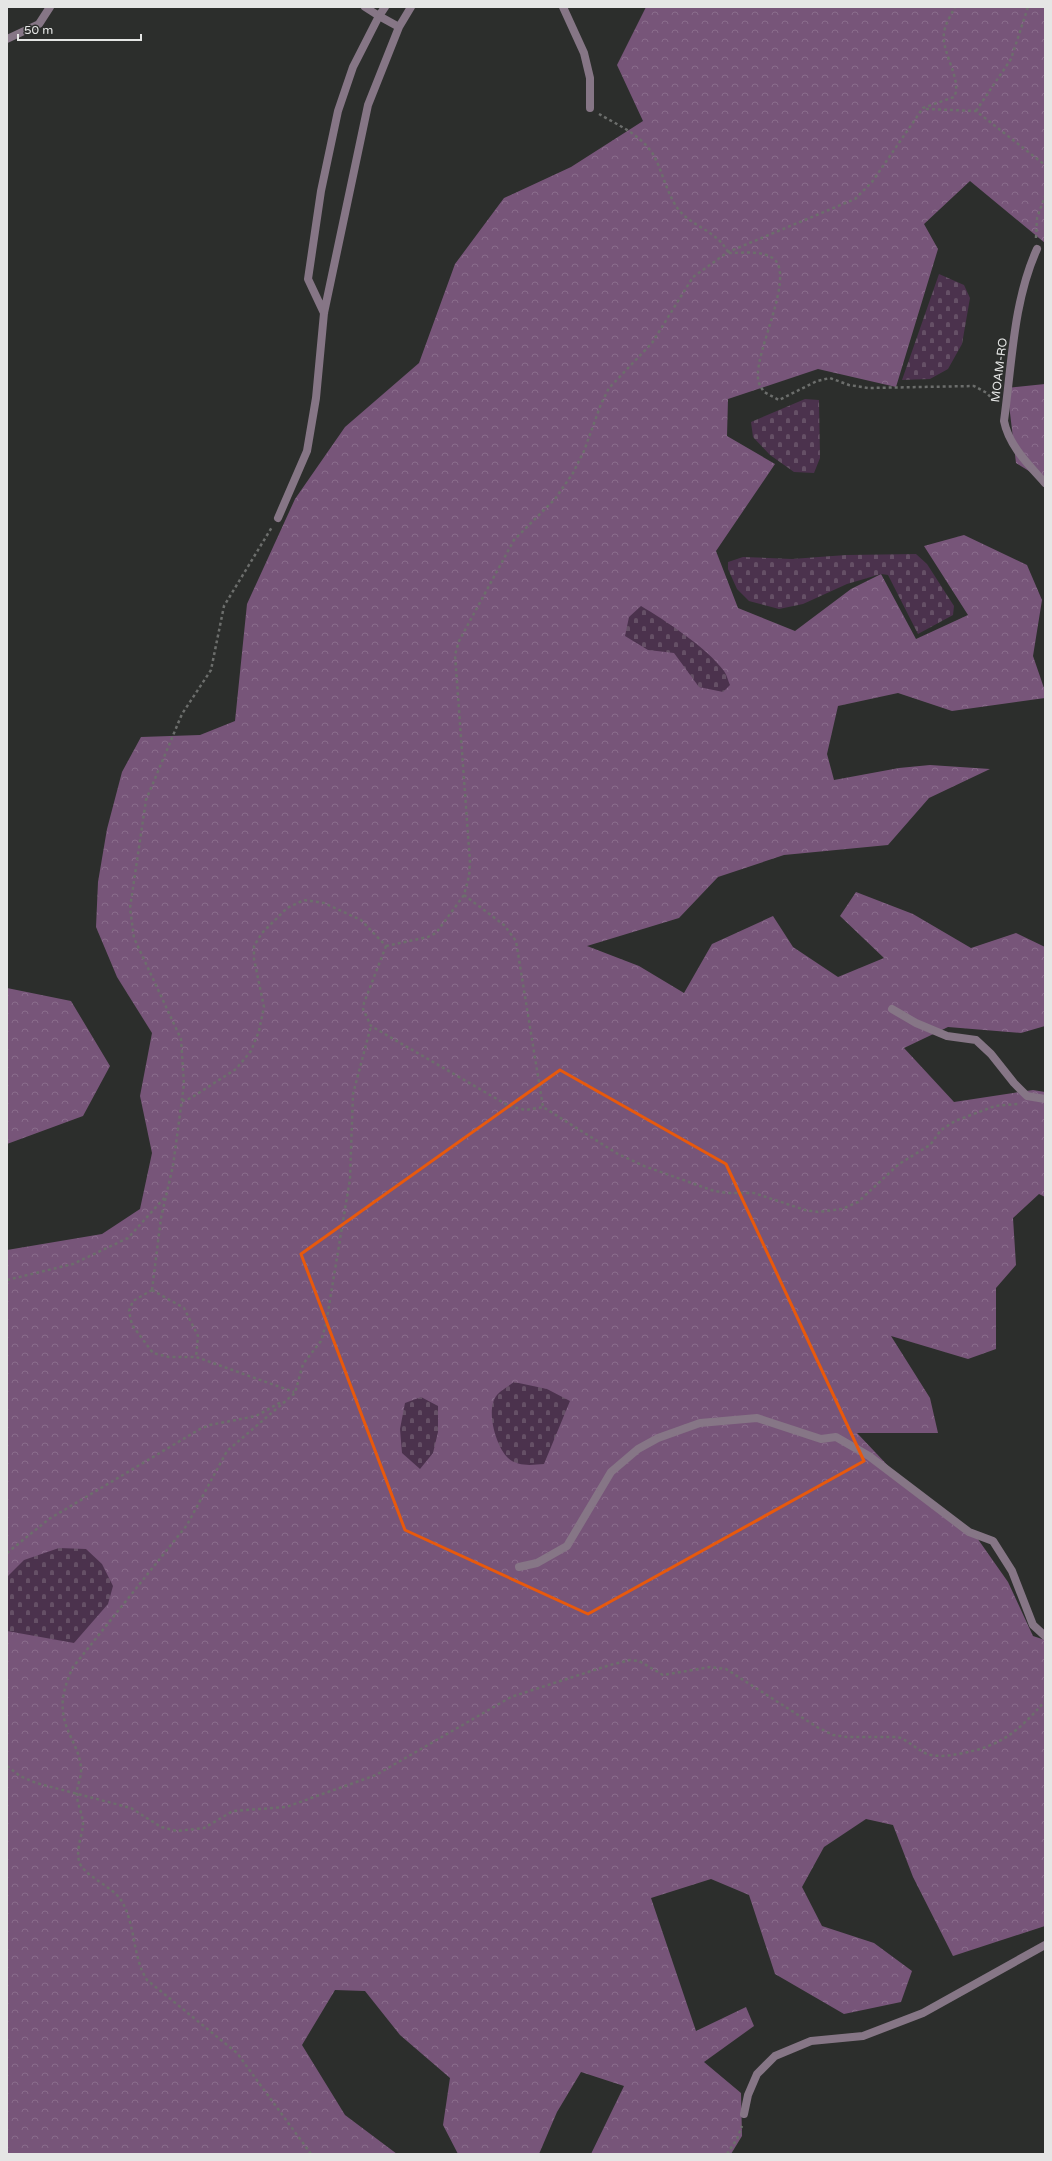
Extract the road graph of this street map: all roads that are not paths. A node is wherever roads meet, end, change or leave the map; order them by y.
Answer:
1 (50, 7) edge
2 (365, 7) edge
3 (385, 7) edge
4 (411, 7) edge
5 (563, 7) edge
6 (379, 16) junction
7 (398, 27) junction
8 (7, 39) edge
9 (590, 108) road end
10 (1036, 249) road end
11 (324, 312) junction
12 (1045, 483) edge
13 (278, 518) road end
14 (892, 1010) dead end
15 (1045, 1099) edge
16 (519, 1567) dead end
17 (1045, 1636) edge
18 (1045, 1945) edge
19 (744, 2114) road end

1 - 8 street
2 - 6 street
3 - 6 street
4 - 7 street
5 - 9 street
6 - 7 street
6 - 11 street
7 - 11 street
10 - 12 street, MOAM-RO
11 - 13 street
14 - 15 street
16 - 17 street
18 - 19 street

